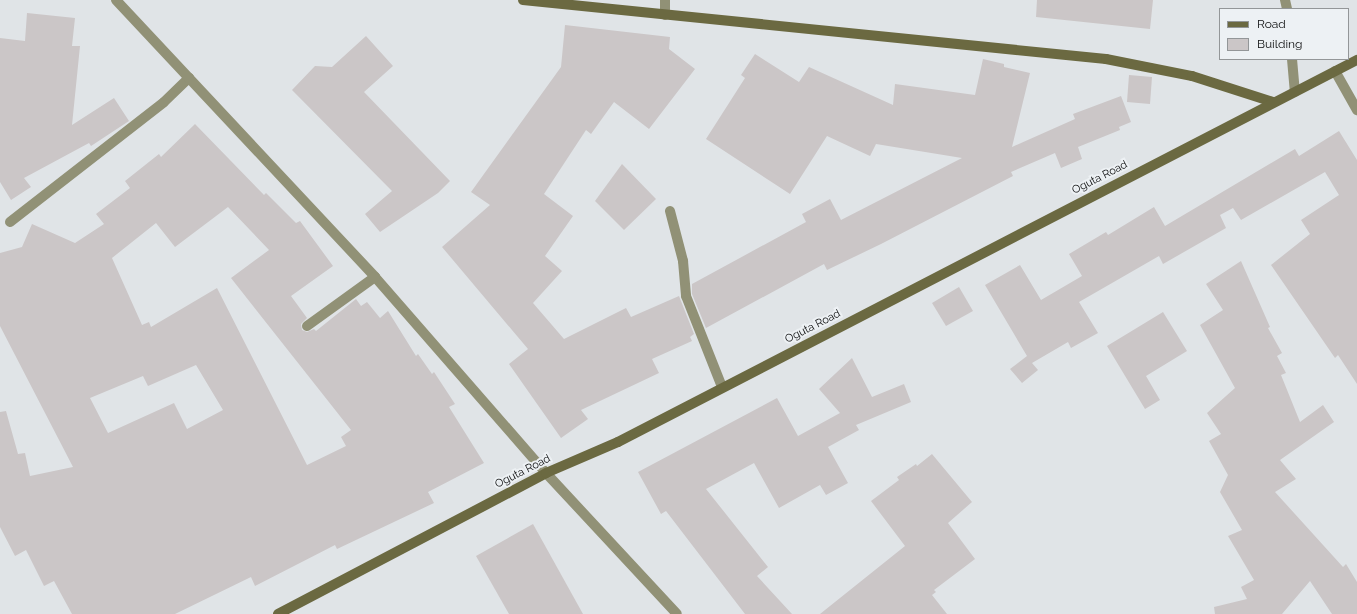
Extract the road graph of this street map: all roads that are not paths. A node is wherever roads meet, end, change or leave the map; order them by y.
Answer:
1 (116, 0) edge
2 (523, 0) edge
3 (526, 0) edge
4 (665, 0) edge
5 (665, 15) junction
6 (1292, 60) edge
7 (1357, 60) edge
8 (1335, 71) junction
9 (189, 78) junction
10 (1295, 92) junction
11 (1273, 102) junction
12 (1357, 110) edge
13 (670, 211) dead end
14 (10, 222) dead end
15 (375, 277) junction
16 (307, 326) dead end
17 (722, 388) junction
18 (546, 473) junction
19 (278, 614) edge
20 (677, 614) edge

1 - 9 street
2 - 3 main road
3 - 5 main road
4 - 5 street
5 - 11 main road
6 - 10 street
7 - 8 main road, Oguta Road
8 - 10 main road, Oguta Road
8 - 12 street
9 - 14 street
9 - 15 street
10 - 11 main road, Oguta Road
11 - 17 main road, Oguta Road
13 - 17 street
15 - 16 street
15 - 18 street
17 - 18 main road, Oguta Road
18 - 19 main road, Oguta Road
18 - 20 street

